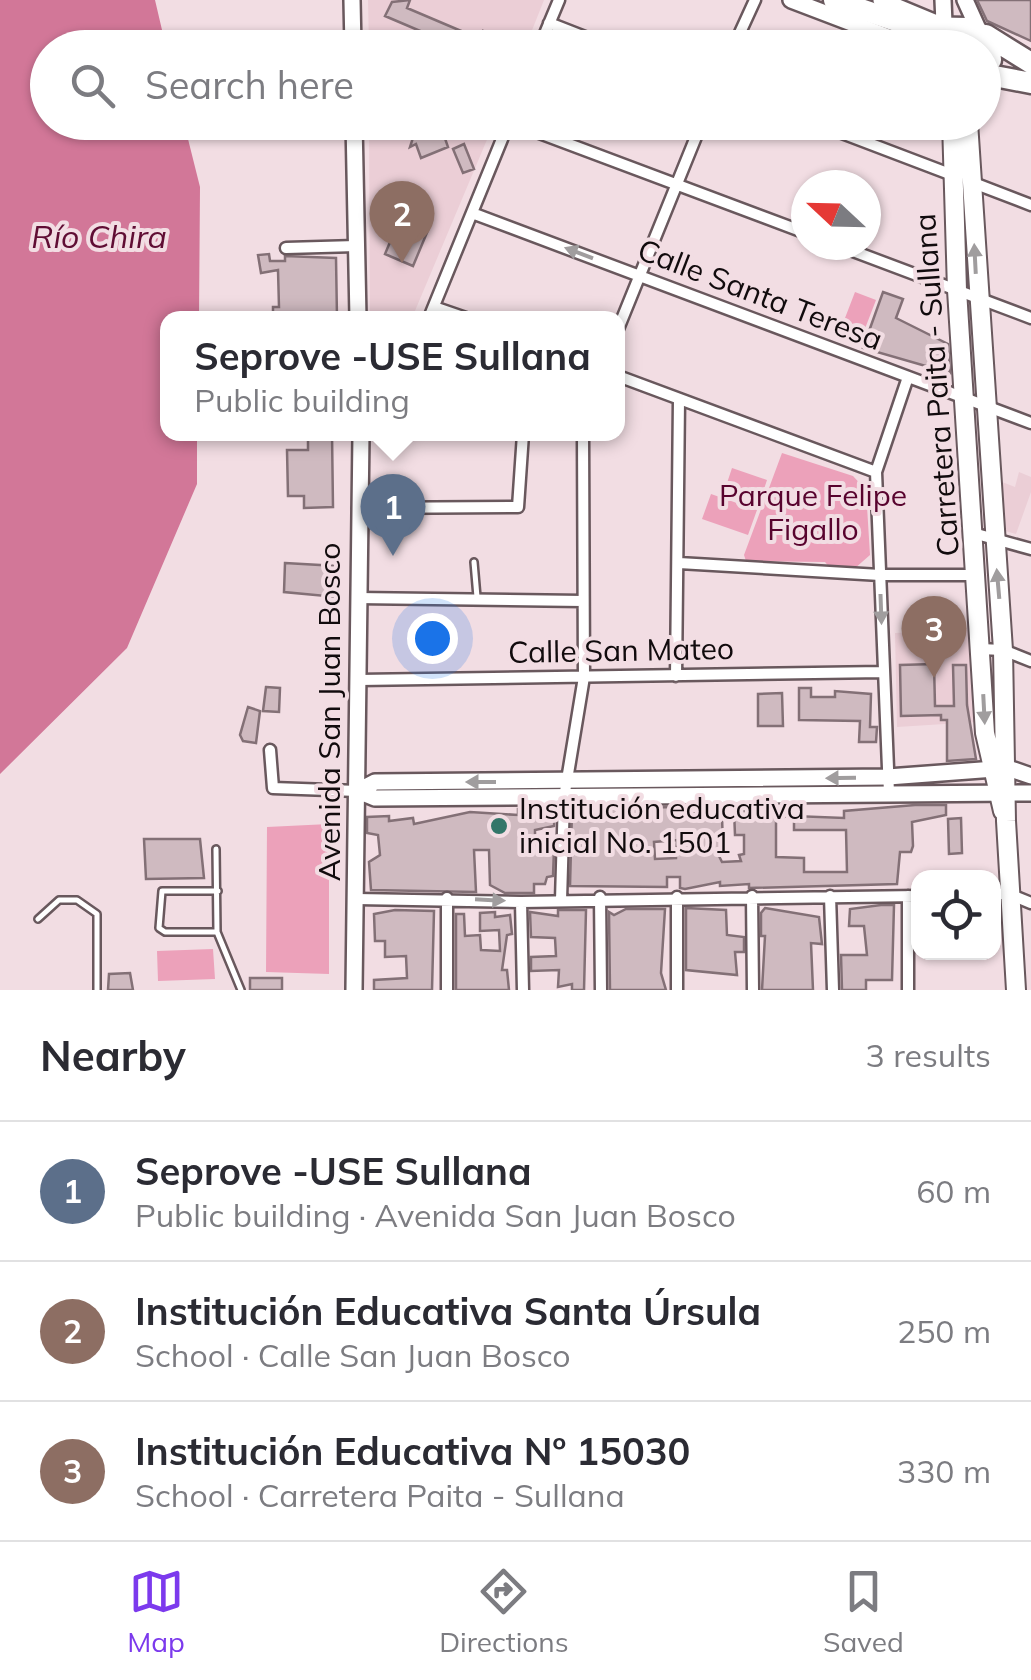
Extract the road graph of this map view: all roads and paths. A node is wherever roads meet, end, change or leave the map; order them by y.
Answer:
1 (352, 0) edge
2 (558, 0) edge
3 (755, 0) edge
4 (791, 0) edge
5 (942, 0) edge
6 (965, 0) edge
7 (839, 2) edge
8 (888, 3) edge
9 (549, 23) junction
10 (353, 30) edge
11 (546, 30) edge
12 (567, 30) edge
13 (742, 30) edge
14 (870, 30) edge
15 (897, 30) edge
16 (921, 30) edge
17 (930, 30) edge
18 (944, 30) edge
19 (977, 30) edge
20 (1001, 45) edge
21 (1031, 63) edge
22 (1001, 76) edge
23 (1031, 83) edge
24 (354, 140) edge
25 (502, 140) edge
26 (557, 140) edge
27 (695, 140) edge
28 (862, 140) edge
29 (952, 140) edge
30 (969, 140) edge
31 (952, 174) junction
32 (970, 182) junction
33 (676, 185) junction
34 (1031, 205) edge
35 (472, 213) junction
36 (791, 228) edge
37 (356, 246) junction
38 (286, 248) dead end
39 (877, 260) edge
40 (640, 276) junction
41 (958, 290) junction
42 (977, 298) junction
43 (434, 306) junction
44 (358, 311) edge
45 (432, 311) edge
46 (447, 311) edge
47 (625, 312) edge
48 (1031, 318) edge
49 (908, 377) junction
50 (625, 379) edge
51 (679, 400) junction
52 (976, 402) junction
53 (1031, 423) edge
54 (361, 441) edge
55 (523, 441) edge
56 (583, 441) edge
57 (876, 472) junction
58 (358, 508) junction
59 (974, 533) junction
60 (994, 536) junction
61 (1031, 549) edge
62 (474, 562) dead end
63 (679, 563) junction
64 (880, 575) junction
65 (976, 575) junction
66 (356, 598) junction
67 (477, 600) junction
68 (584, 602) junction
69 (980, 648) junction
70 (1004, 650) junction
71 (1031, 661) edge
72 (883, 672) junction
73 (676, 676) junction
74 (584, 677) junction
75 (359, 680) junction
76 (270, 750) dead end
77 (1000, 769) junction
78 (1031, 776) edge
79 (888, 785) junction
80 (566, 790) junction
81 (1002, 790) junction
82 (358, 791) junction
83 (1031, 793) edge
84 (216, 849) dead end
85 (218, 890) junction
86 (1002, 894) edge
87 (752, 896) junction
88 (830, 896) junction
89 (911, 896) edge
90 (600, 897) junction
91 (677, 897) junction
92 (447, 898) junction
93 (357, 899) junction
94 (562, 900) junction
95 (520, 902) junction
96 (1031, 903) edge
97 (38, 919) dead end
98 (217, 932) junction
99 (911, 943) edge
100 (97, 990) edge
101 (240, 990) edge
102 (354, 990) edge
103 (447, 990) edge
104 (523, 990) edge
105 (601, 990) edge
106 (677, 990) edge
107 (753, 990) edge
108 (832, 990) edge
109 (908, 990) edge
110 (1016, 990) edge

1 - 10 street
2 - 9 street
3 - 13 street
4 - 14 street
5 - 18 street
6 - 19 street
7 - 15 highway
7 - 16 highway
8 - 17 street
9 - 11 street
9 - 12 street
20 - 21 highway
22 - 23 highway
24 - 37 street
25 - 35 street
26 - 33 street
27 - 33 street
28 - 31 street
29 - 31 main road, Carretera Paita - Sullana
30 - 32 main road, Carretera Paita - Sullana
31 - 32 street
31 - 41 main road, Carretera Paita - Sullana
32 - 34 street
42 -> 32 main road, Carretera Paita - Sullana
33 - 36 street
33 - 40 street
40 -> 35 street, Calle Santa Teresa
35 - 43 street
37 - 38 street
37 - 44 street
39 - 41 street
40 - 47 street
40 - 49 street, Calle Santa Teresa
41 - 42 street
41 - 52 main road, Carretera Paita - Sullana
42 - 48 street
42 - 52 main road, Carretera Paita - Sullana
43 - 45 street
43 - 46 street
49 - 52 street, Calle Santa Teresa
49 - 57 street
50 - 51 street
51 - 57 street
51 - 63 street
52 - 53 street, Calle Santa Teresa
52 - 59 main road, Carretera Paita - Sullana
52 - 60 main road, Carretera Paita - Sullana
54 - 58 street, Avenida San Juan Bosco
55 - 58 street
56 - 68 street
57 - 64 street
58 - 66 street, Avenida San Juan Bosco
59 - 60 street
59 - 65 main road, Carretera Paita - Sullana
60 - 61 street
70 -> 60 main road, Carretera Paita - Sullana
62 - 67 lane
63 - 64 street
63 - 73 street
64 - 65 street
64 -> 72 street
65 - 69 main road, Carretera Paita - Sullana
66 - 67 street
66 - 75 street, Avenida San Juan Bosco
67 - 68 street
68 - 74 street
69 - 70 street
69 -> 77 main road, Carretera Paita - Sullana
70 - 71 street
70 - 77 main road, Carretera Paita - Sullana
72 - 73 street, Calle San Mateo
72 - 79 street
73 - 74 street, Calle San Mateo
74 - 75 street, Calle San Mateo
74 - 80 street
75 - 82 street, Avenida San Juan Bosco
76 - 82 street
77 - 78 street
77 - 79 street
77 - 81 main road, Carretera Paita - Sullana
79 - 80 street
79 - 81 street
80 - 82 street
80 - 94 street
81 - 83 street
81 - 86 main road, Carretera Paita - Sullana
82 - 93 street, Avenida San Juan Bosco
84 - 85 lane
85 - 98 lane
85 - 98 lane
86 - 96 street
86 - 110 main road, Carretera Paita - Sullana
87 - 88 street
87 - 91 street
87 - 107 street
88 - 89 street
88 - 108 street
90 - 91 street
90 - 94 street
90 - 105 street
91 - 106 street
92 - 93 street
92 -> 95 street
92 - 103 street
93 - 102 street, Avenida San Juan Bosco
94 - 95 street
95 - 104 street
97 - 100 lane
98 - 101 lane
99 - 109 street

